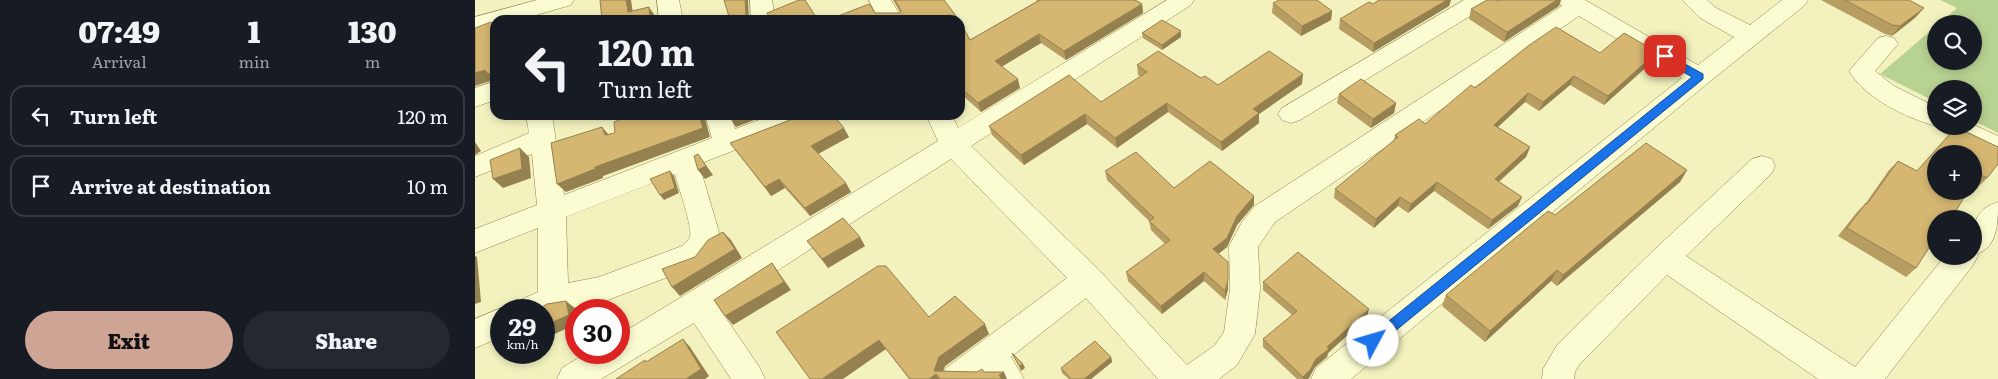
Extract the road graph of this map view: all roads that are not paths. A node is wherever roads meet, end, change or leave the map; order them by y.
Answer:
1 (563, 0) edge
2 (668, 0) edge
3 (761, 0) edge
4 (881, 0) edge
5 (1183, 0) edge
6 (1480, 0) edge
7 (1693, 0) edge
8 (1797, 0) edge
9 (1573, 3) edge
10 (523, 15) edge
11 (670, 15) edge
12 (762, 15) edge
13 (888, 15) edge
14 (490, 22) edge
15 (475, 25) edge
16 (1751, 36) junction
17 (1886, 44) dead end
18 (1699, 77) junction
19 (490, 92) edge
20 (475, 98) edge
21 (1927, 112) edge
22 (1291, 114) dead end
23 (720, 120) edge
24 (785, 120) edge
25 (941, 120) edge
26 (541, 127) edge
27 (1972, 135) edge
28 (727, 142) junction
29 (953, 144) junction
30 (1998, 148) edge
31 (685, 161) junction
32 (1762, 166) dead end
33 (475, 168) edge
34 (551, 211) junction
35 (1998, 213) edge
36 (1982, 234) edge
37 (475, 241) edge
38 (1665, 258) junction
39 (1956, 265) edge
40 (1088, 279) junction
41 (542, 299) edge
42 (555, 301) edge
43 (699, 304) junction
44 (490, 327) edge
45 (475, 334) edge
46 (630, 345) edge
47 (990, 354) junction
48 (598, 364) edge
49 (573, 379) edge
50 (749, 379) edge
51 (957, 379) edge
52 (1008, 379) edge
53 (1179, 379) edge
54 (1194, 379) edge
55 (1327, 379) edge
56 (1559, 379) edge
57 (1845, 379) edge
58 (1865, 379) edge

1 - 10 street
2 - 11 street
3 - 12 street
4 - 13 street
5 - 29 street
6 - 22 street
7 - 16 street
8 - 16 street
9 - 18 street
9 - 54 street
14 - 15 street
16 - 18 street
17 - 21 street
18 - 55 street
19 - 20 street
23 - 28 street
24 - 28 street
25 - 29 street
26 - 33 street
26 - 34 street
27 - 30 street
28 - 31 street
29 - 40 street
29 - 43 street
31 - 34 street
31 - 42 street
32 - 38 street
34 - 37 street
34 - 41 street
35 - 36 street
38 - 56 street
38 - 57 street
39 - 58 street
40 - 47 street
40 - 53 street
43 - 46 street
43 - 50 street
44 - 45 street
47 - 51 street
47 - 52 street
48 - 49 street

